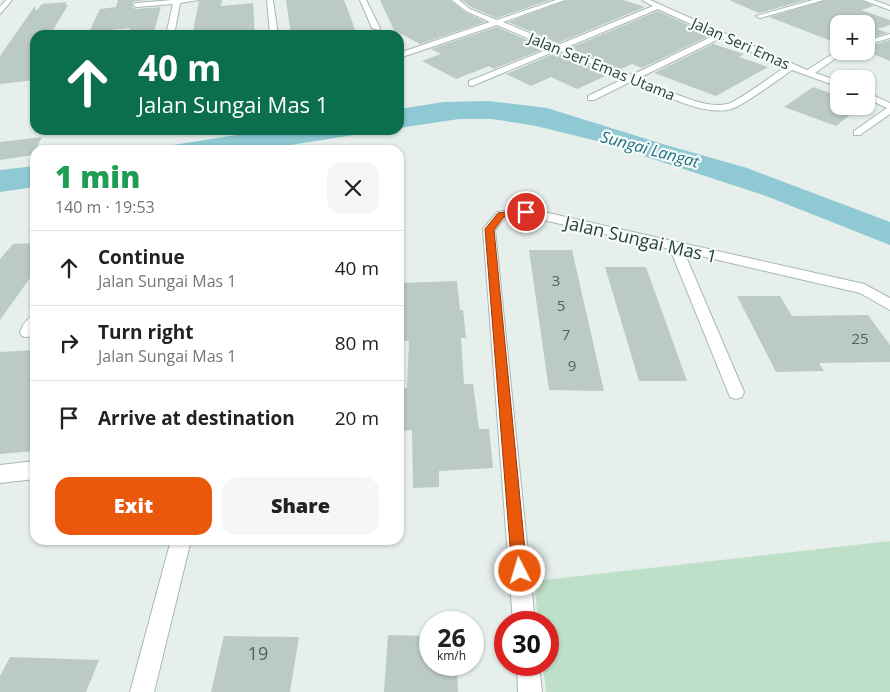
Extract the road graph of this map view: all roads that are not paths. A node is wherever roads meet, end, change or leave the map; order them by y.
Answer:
1 (10, 0) edge
2 (196, 0) edge
3 (270, 0) edge
4 (362, 0) edge
5 (455, 0) edge
6 (562, 0) edge
7 (647, 0) edge
8 (821, 0) edge
9 (866, 0) edge
10 (177, 2) junction
11 (136, 5) dead end
12 (659, 6) junction
13 (890, 8) edge
14 (0, 12) edge
15 (760, 16) dead end
16 (496, 22) junction
17 (376, 28) dead end
18 (171, 30) edge
19 (273, 30) edge
20 (721, 35) junction
21 (890, 36) edge
22 (880, 39) junction
23 (875, 40) edge
24 (890, 43) edge
25 (557, 48) junction
26 (404, 54) edge
27 (830, 59) edge
28 (790, 66) junction
29 (810, 72) junction
30 (631, 78) junction
31 (830, 80) edge
32 (472, 83) dead end
33 (591, 98) dead end
34 (875, 99) edge
35 (890, 106) edge
36 (890, 110) edge
37 (857, 133) dead end
38 (675, 246) junction
39 (890, 305) edge
40 (736, 392) dead end
41 (30, 471) edge
42 (0, 474) edge
43 (181, 545) edge
44 (523, 611) edge
45 (529, 676) edge
46 (142, 692) edge
47 (530, 692) edge

1 - 14 street
2 - 10 street
3 - 19 street
4 - 17 street
5 - 16 street, Jalan Seri Emas Utama
6 - 16 street
7 - 12 street, Jalan Seri Emas
8 - 15 street
9 - 13 street
10 - 11 street
10 - 18 street
12 - 20 street, Jalan Seri Emas
12 - 25 street
16 - 25 street, Jalan Seri Emas Utama
16 - 26 street
20 - 28 street, Jalan Seri Emas
20 - 30 street
21 - 22 street
22 - 23 street
22 - 24 street
25 - 30 street, Jalan Seri Emas Utama
25 - 32 street
27 - 29 street
28 - 29 street, Jalan Seri Emas
28 - 30 street, Jalan Seri Emas Utama
29 - 31 street, Jalan Seri Emas
30 - 33 street
34 - 35 street
36 - 37 street
38 - 39 street, Jalan Sungai Mas 1
38 - 40 street
38 - 44 street, Jalan Sungai Mas 1
41 - 42 street
43 - 46 street
45 - 47 street

